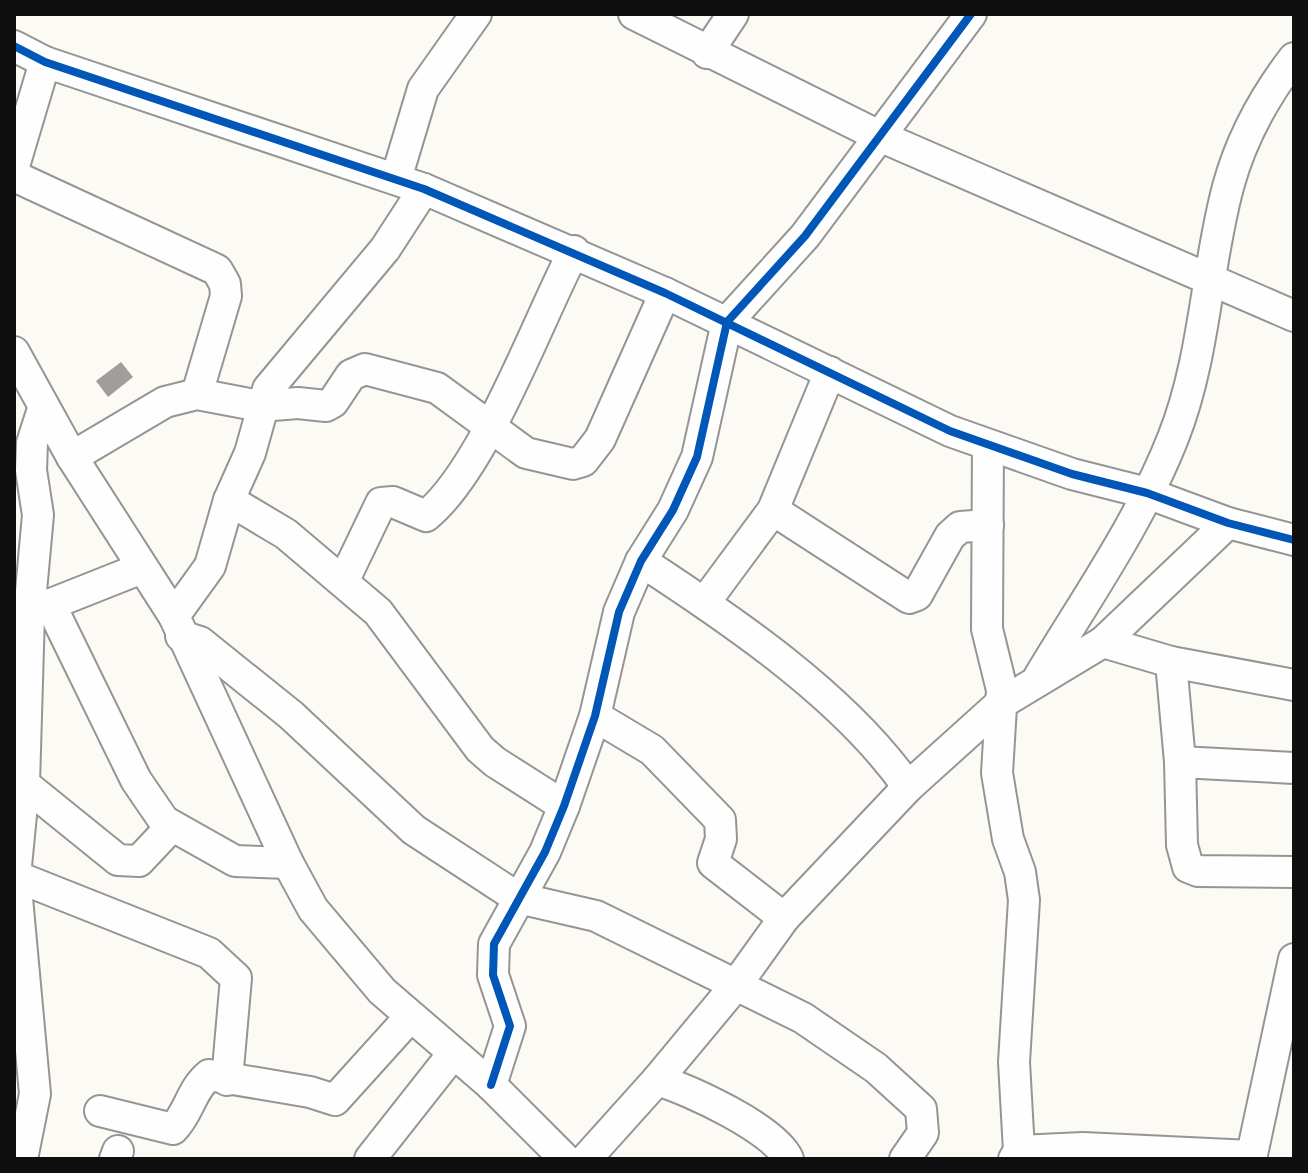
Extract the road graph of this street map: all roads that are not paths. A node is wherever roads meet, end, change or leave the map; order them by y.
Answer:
1 (476, 14) edge
2 (634, 14) edge
3 (733, 14) edge
4 (971, 14) edge
5 (14, 46) edge
6 (707, 53) junction
7 (1294, 58) edge
8 (45, 62) junction
9 (877, 135) junction
10 (14, 166) edge
11 (14, 176) edge
12 (410, 184) junction
13 (574, 251) junction
14 (1210, 280) junction
15 (665, 293) junction
16 (1294, 316) edge
17 (727, 322) junction
18 (14, 352) edge
19 (830, 372) junction
20 (197, 394) junction
21 (260, 406) junction
22 (43, 409) junction
23 (489, 429) junction
24 (23, 438) edge
25 (988, 445) junction
26 (72, 457) junction
27 (1147, 493) junction
28 (229, 500) junction
29 (26, 508) edge
30 (773, 510) junction
31 (1228, 523) junction
32 (988, 525) junction
33 (1294, 540) edge
34 (641, 561) junction
35 (24, 562) edge
36 (142, 568) junction
37 (343, 582) junction
38 (705, 602) junction
39 (39, 609) junction
40 (177, 626) junction
41 (1103, 642) junction
42 (1171, 662) junction
43 (1035, 683) junction
44 (1294, 685) edge
45 (1000, 704) junction
46 (20, 707) edge
47 (595, 716) junction
48 (1180, 762) junction
49 (1294, 768) edge
50 (19, 782) edge
51 (908, 787) junction
52 (564, 806) junction
53 (171, 827) junction
54 (288, 863) junction
55 (1294, 872) edge
56 (15, 892) edge
57 (518, 898) junction
58 (784, 918) junction
59 (1294, 959) edge
60 (736, 985) junction
61 (1290, 990) edge
62 (410, 1017) junction
63 (452, 1055) junction
64 (227, 1080) junction
65 (657, 1080) junction
66 (491, 1085) junction
67 (100, 1111) dead end
68 (1017, 1155) edge
69 (1251, 1158) edge
70 (22, 1159) edge
71 (370, 1159) edge
72 (565, 1159) edge
73 (586, 1159) edge
74 (788, 1159) edge
75 (905, 1159) edge

1 - 12 street
2 - 6 street
3 - 6 street
4 - 9 street
5 - 8 street
6 - 9 street
7 - 14 street
8 - 10 street
8 - 12 street
9 - 14 street
9 - 17 street
11 - 20 street
12 - 13 street
12 - 21 street
13 - 15 street
13 - 23 street
14 - 16 street
14 - 27 street
15 - 17 street
15 - 23 street
17 - 19 street
17 - 34 street
18 - 22 street
19 - 25 street
19 - 30 street
20 - 21 street
20 - 26 street
21 - 23 street
21 - 28 street
22 - 24 street
22 - 26 street
23 - 37 street
24 - 29 street
25 - 27 street
25 - 32 street
26 - 36 street
27 - 31 street
27 - 43 street
28 - 37 street
28 - 40 street
29 - 35 street
30 - 32 street
30 - 38 street
31 - 33 street
31 - 41 street
32 - 45 street
34 - 38 street
34 - 47 street
35 - 39 street
36 - 39 street
36 - 40 street
37 - 52 street
38 - 51 street
39 - 46 street
39 - 53 street
40 - 54 street
40 - 57 street
41 - 42 street
41 - 43 street
42 - 44 street
42 - 48 street
43 - 45 street
45 - 51 street
45 - 68 street
46 - 50 street
47 - 52 street
47 - 58 street
48 - 49 street
48 - 55 street
50 - 53 street
50 - 56 street
51 - 58 street
52 - 57 street
53 - 54 street
54 - 62 street
56 - 64 street
56 - 70 street
57 - 60 street
57 - 66 street
58 - 60 street
59 - 61 street
60 - 65 street
60 - 75 street
61 - 69 street
62 - 63 street
62 - 64 street
63 - 66 street
63 - 71 street
64 - 67 street
65 - 73 street
65 - 74 street
66 - 72 street
68 - 69 street

